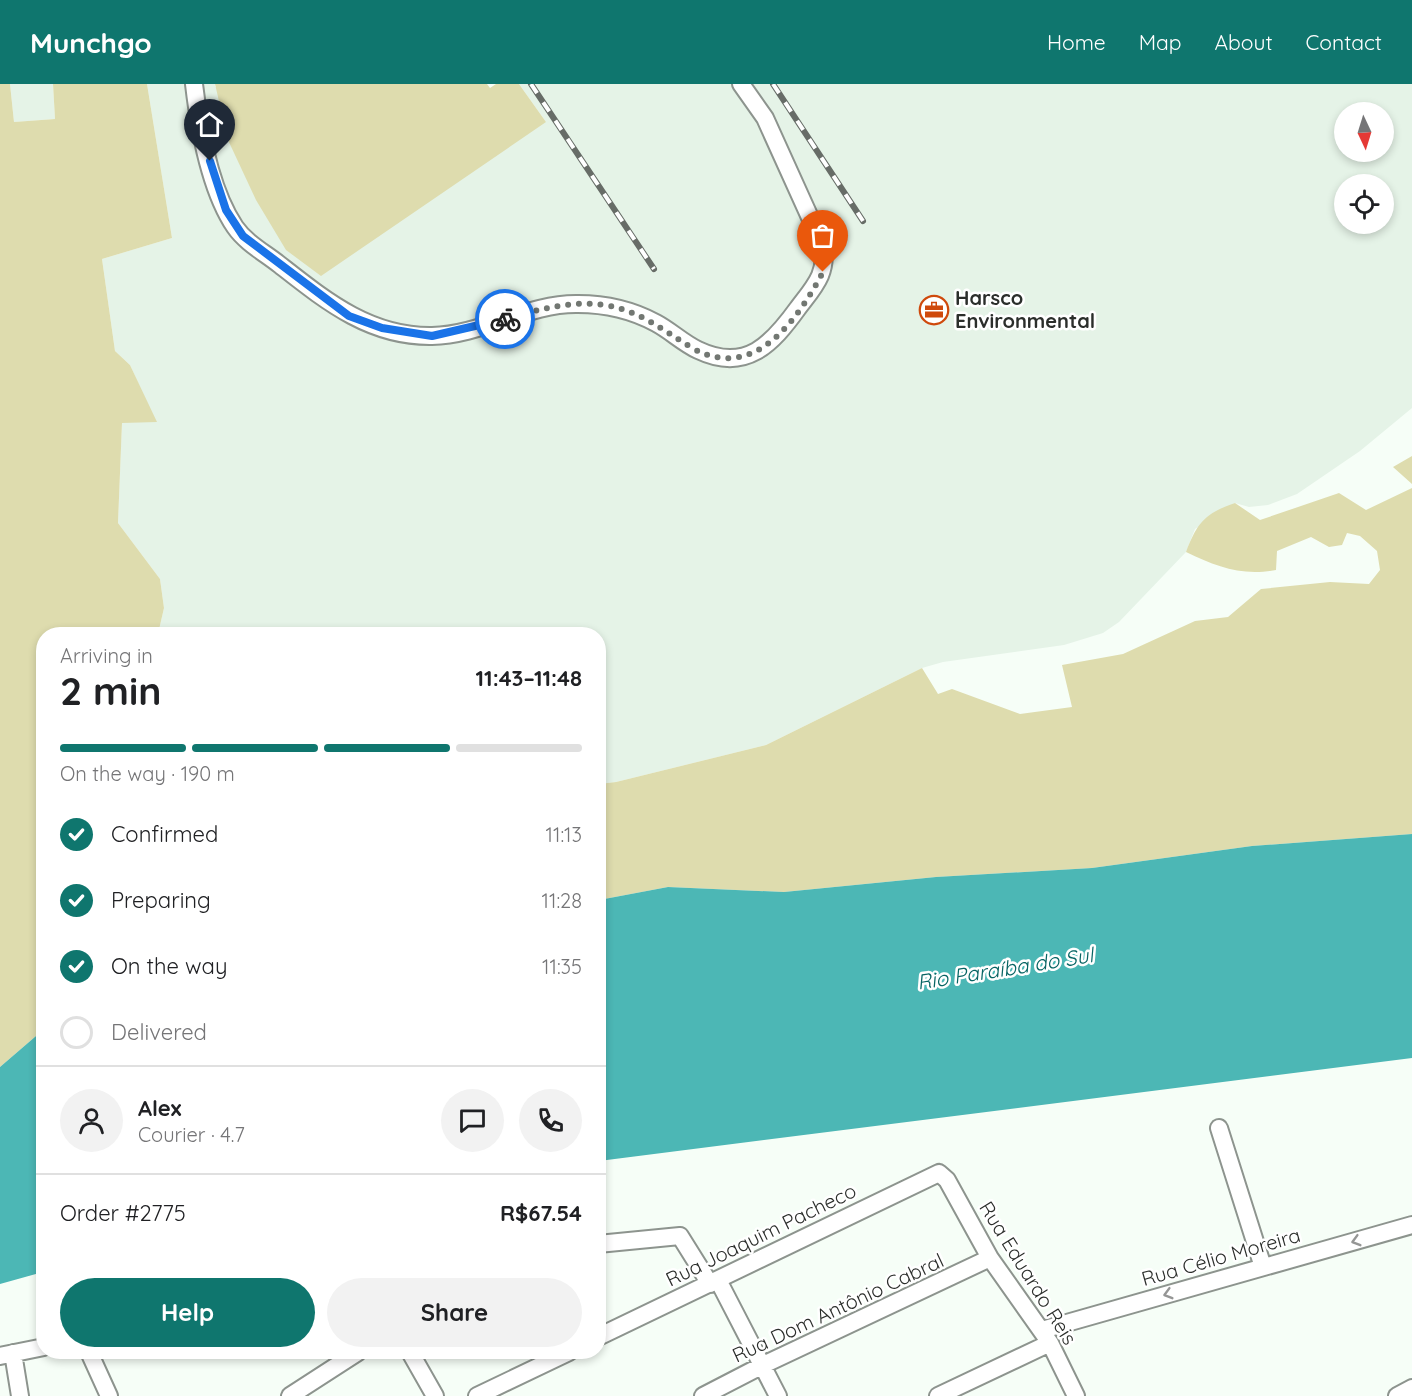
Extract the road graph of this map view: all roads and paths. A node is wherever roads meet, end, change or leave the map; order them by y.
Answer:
1 (194, 84) edge
2 (741, 84) edge
3 (1219, 1128) dead end
4 (942, 1174) joint
5 (1412, 1225) edge
6 (606, 1243) edge
7 (990, 1258) junction
8 (1263, 1267) junction
9 (714, 1282) junction
10 (606, 1333) edge
11 (1046, 1337) junction
12 (36, 1349) edge
13 (7, 1354) edge
14 (92, 1359) edge
15 (347, 1359) edge
16 (414, 1359) edge
17 (554, 1359) edge
18 (763, 1365) junction
19 (1412, 1388) edge
20 (109, 1394) edge
21 (20, 1396) edge
22 (290, 1396) edge
23 (435, 1396) edge
24 (477, 1396) edge
25 (703, 1396) edge
26 (778, 1396) edge
27 (938, 1396) edge
28 (1076, 1396) edge
29 (1397, 1396) edge

1 - 2 street
3 - 8 street
4 - 7 street, Rua Eduardo Reis
4 - 9 street, Rua Joaquim Pacheco
5 -> 8 street, Rua Célio Moreira
6 - 9 street
7 - 11 street, Rua Eduardo Reis
7 - 18 street, Rua Dom Antônio Cabral
8 -> 11 street, Rua Célio Moreira
9 - 10 street, Rua Joaquim Pacheco
9 - 18 street
11 - 27 street, Rua Célio Moreira
11 - 28 street, Rua Eduardo Reis
12 - 13 street
13 - 21 street
14 - 20 street
15 - 22 street
16 - 23 street
17 - 24 street
18 - 25 street, Rua Dom Antônio Cabral
18 - 26 street
19 - 29 street

